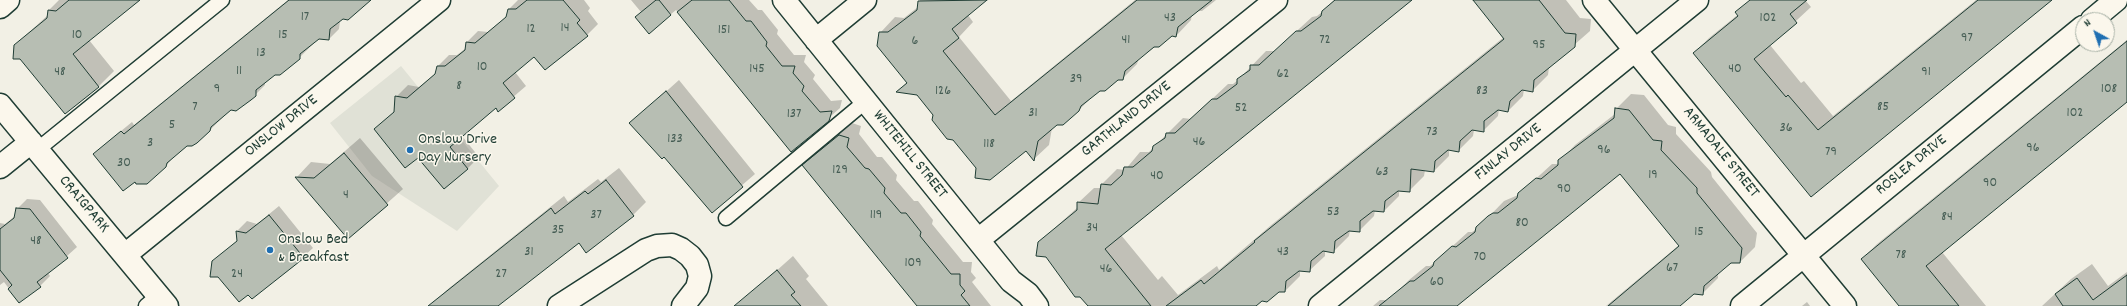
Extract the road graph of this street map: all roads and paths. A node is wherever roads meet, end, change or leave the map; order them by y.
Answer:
1 (8, 0) edge
2 (222, 0) edge
3 (439, 0) edge
4 (784, 0) edge
5 (865, 0) edge
6 (1276, 0) edge
7 (1594, 0) edge
8 (1697, 0) edge
9 (2116, 0) edge
10 (0, 7) edge
11 (2102, 12) edge
12 (2075, 34) edge
13 (816, 40) junction
14 (1635, 51) junction
15 (866, 101) junction
16 (0, 104) edge
17 (34, 146) junction
18 (0, 167) edge
19 (726, 218) dead end
20 (978, 240) junction
21 (125, 255) junction
22 (1803, 255) junction
23 (157, 303) edge
24 (559, 306) edge
25 (683, 306) edge
26 (1037, 306) edge
27 (1320, 306) edge
28 (1742, 306) edge
29 (1845, 306) edge

1 - 10 street
2 - 17 lane
3 - 21 street, ONSLOW DRIVE
4 - 13 street, WHITEHILL STREET
5 - 13 street
6 - 20 street, GARTHLAND DRIVE
7 - 14 street, ARMADALE STREET
8 - 14 street, FINLAY DRIVE
9 - 11 street
12 - 22 street, ROSLEA DRIVE
13 - 15 street, WHITEHILL STREET
14 - 22 street, ARMADALE STREET
14 - 27 street, FINLAY DRIVE
15 - 19 lane
15 - 20 street, WHITEHILL STREET
16 - 17 street, CRAIGPARK
17 - 18 street
17 - 21 street, CRAIGPARK
20 - 26 street, WHITEHILL STREET
21 - 23 street, CRAIGPARK
22 - 28 street, ROSLEA DRIVE
22 - 29 street, ARMADALE STREET
24 - 25 street

